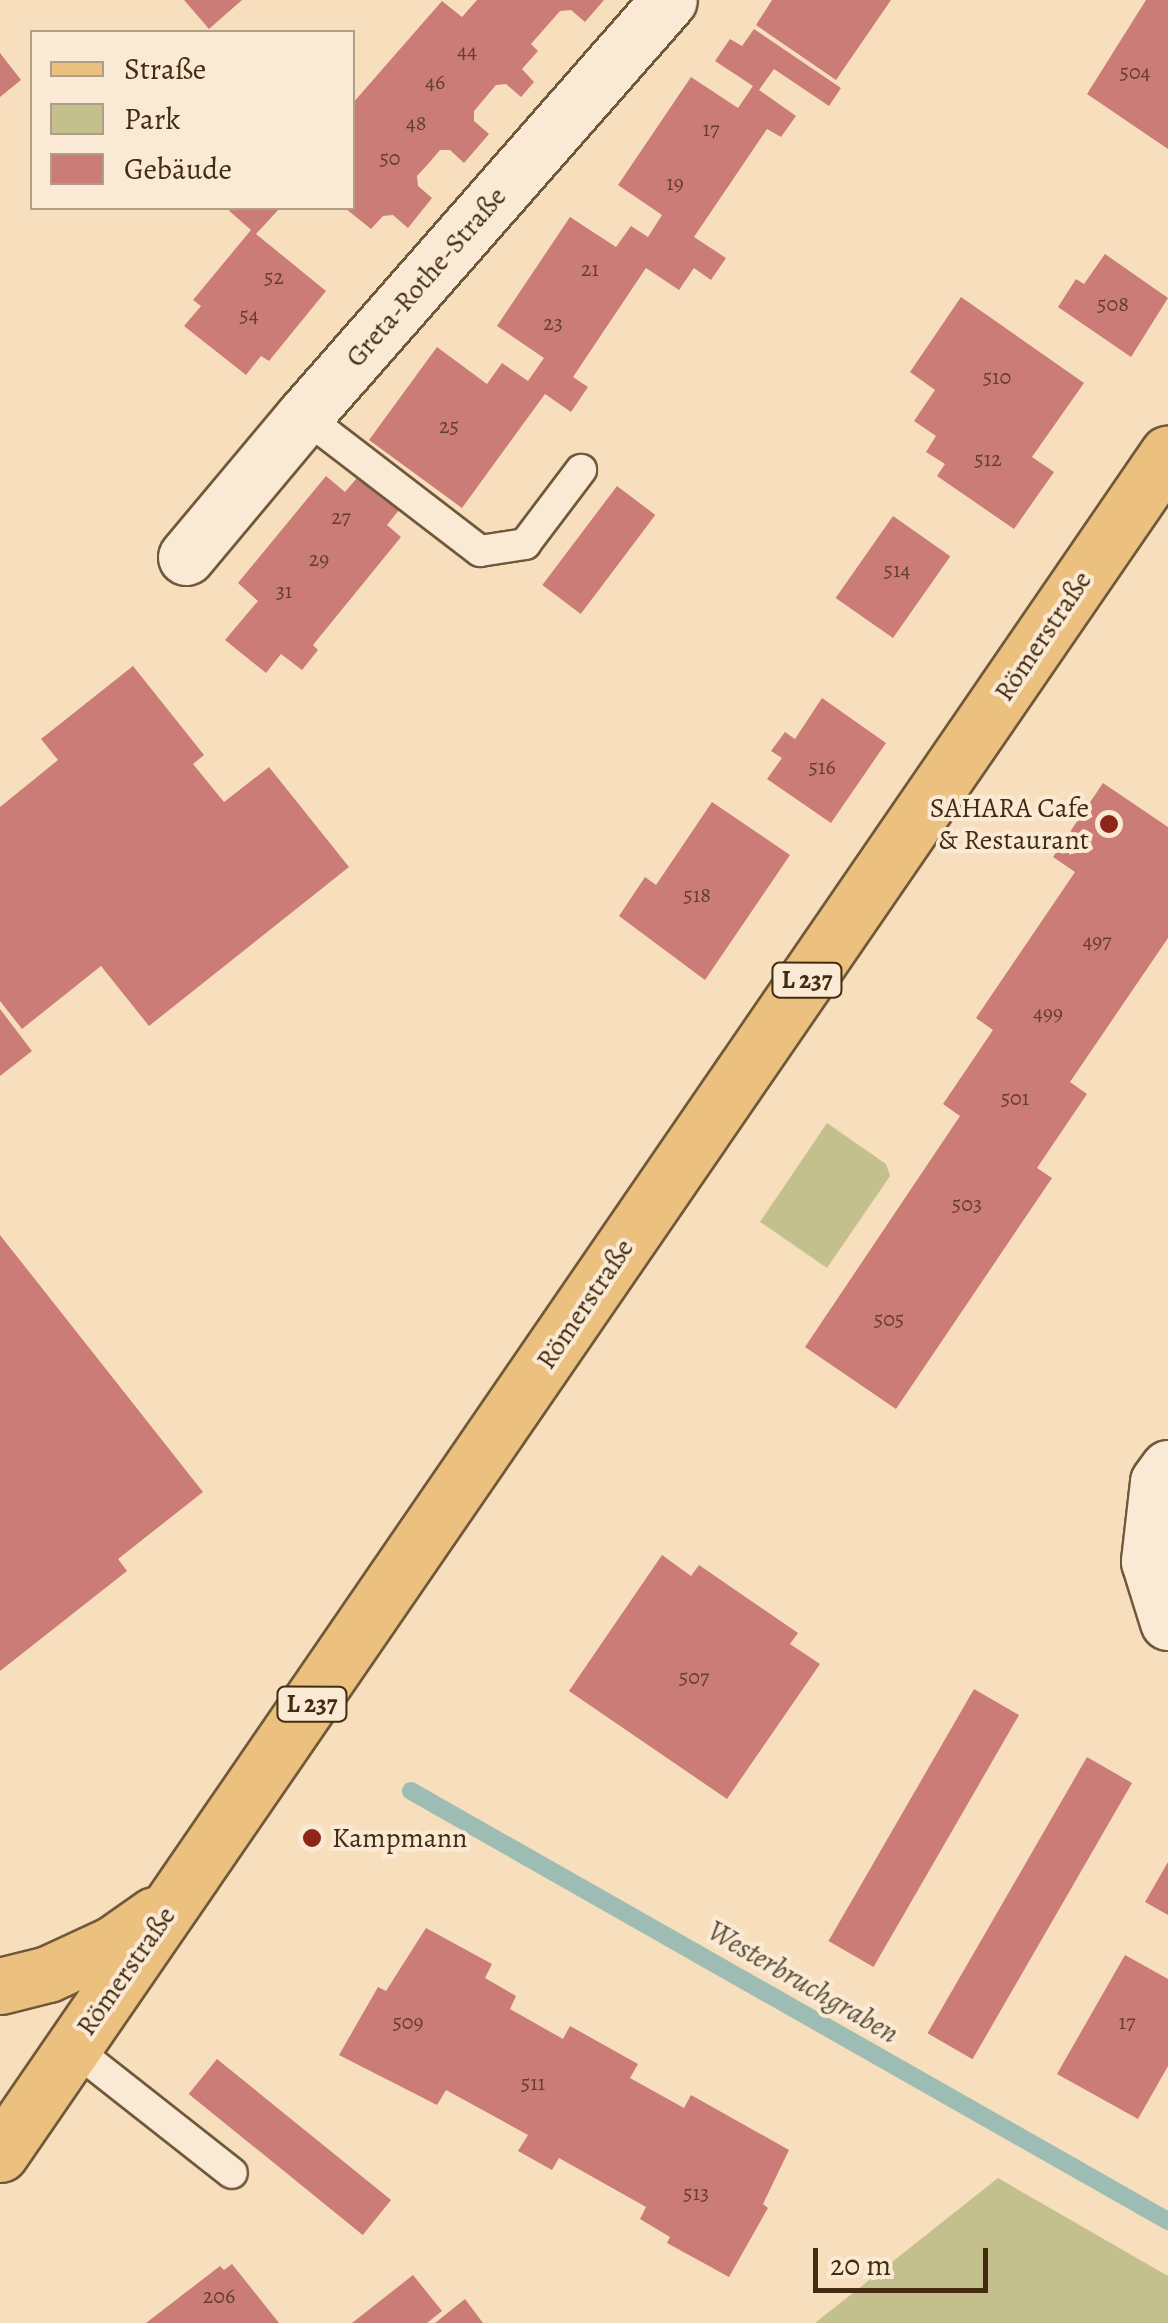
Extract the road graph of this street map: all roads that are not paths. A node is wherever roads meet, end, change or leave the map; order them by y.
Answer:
1 (669, 0) edge
2 (304, 416) junction
3 (1168, 452) edge
4 (581, 470) dead end
5 (186, 557) dead end
6 (1168, 1468) edge
7 (1168, 1622) edge
8 (177, 1899) junction
9 (0, 1986) edge
10 (73, 2048) junction
11 (0, 2154) edge
12 (232, 2173) dead end

1 - 2 street, Greta-Rothe-Straße
2 - 4 lane
2 - 5 street, Greta-Rothe-Straße
3 - 8 main road, Römerstraße / L 237
6 - 7 street
8 - 9 main road
8 - 10 main road, Römerstraße / L 237
10 - 11 main road, Römerstraße / L 237
10 - 12 lane

